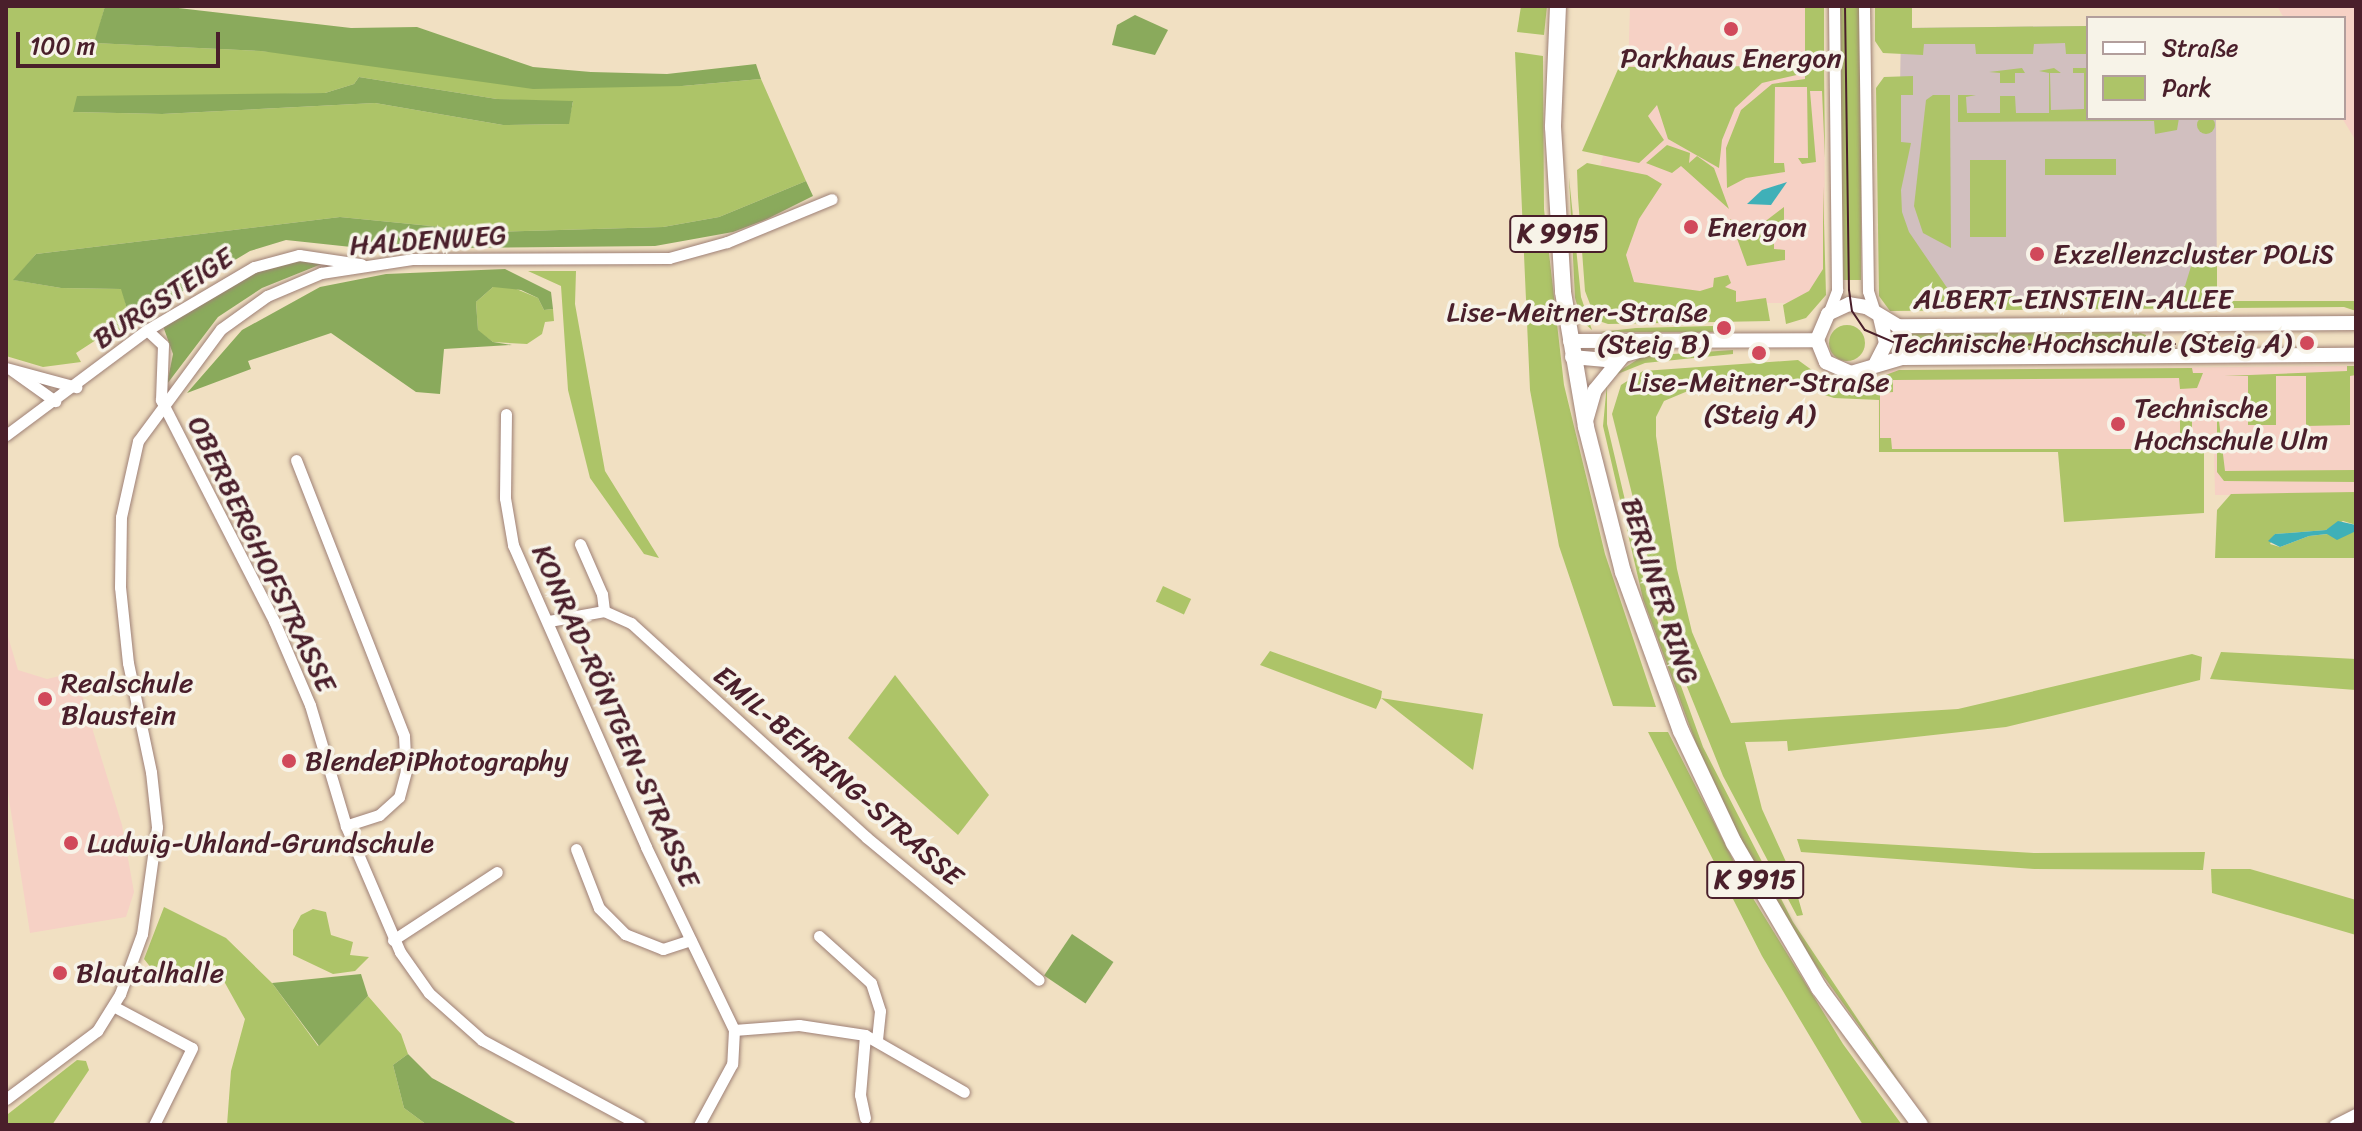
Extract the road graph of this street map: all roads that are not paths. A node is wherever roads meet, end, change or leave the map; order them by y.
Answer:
1 (1558, 6) edge
2 (1834, 6) edge
3 (1864, 6) edge
4 (832, 199) dead end
5 (366, 265) junction
6 (1828, 314) junction
7 (1878, 315) junction
8 (2356, 323) edge
9 (147, 330) junction
10 (1817, 340) junction
11 (1672, 342) junction
12 (1571, 349) junction
13 (1626, 355) junction
14 (2356, 355) edge
15 (1876, 363) junction
16 (9, 370) edge
17 (76, 387) junction
18 (55, 401) junction
19 (165, 406) junction
20 (506, 414) dead end
21 (1586, 427) junction
22 (6, 435) edge
23 (296, 460) dead end
24 (580, 544) dead end
25 (604, 611) junction
26 (549, 621) junction
27 (346, 826) junction
28 (576, 849) dead end
29 (497, 872) dead end
30 (819, 936) dead end
31 (393, 940) junction
32 (691, 940) junction
33 (1039, 980) dead end
34 (113, 1006) junction
35 (734, 1030) junction
36 (871, 1037) junction
37 (964, 1092) dead end
38 (6, 1099) edge
39 (2356, 1114) edge
40 (865, 1118) dead end
41 (154, 1125) edge
42 (640, 1125) edge
43 (699, 1125) edge
44 (1920, 1125) edge
45 (2334, 1125) edge

1 - 12 main road, BERLINER RING / K 9915
2 - 6 street
3 - 7 street
4 - 5 street, HALDENWEG
5 - 9 street, BURGSTEIGE
5 - 19 street, HALDENWEG
6 - 7 street, ALBERT-EINSTEIN-ALLEE
6 - 10 street
7 - 8 street, ALBERT-EINSTEIN-ALLEE
7 - 15 street
9 - 17 street, BURGSTEIGE
9 - 19 street, OBERBERGHOFSTRASSE
10 - 11 street
10 - 15 street, ALBERT-EINSTEIN-ALLEE
11 - 12 street
11 - 13 street
12 - 13 street
12 - 21 main road, BERLINER RING / K 9915
13 - 21 street
14 - 15 street, ALBERT-EINSTEIN-ALLEE
16 - 17 street
16 - 18 street
17 - 18 street, BURGSTEIGE
18 - 22 street, BURGSTEIGE
19 - 27 street, OBERBERGHOFSTRASSE
19 - 34 street, HALDENWEG
20 - 26 street, KONRAD-RÖNTGEN-STRASSE
21 - 44 main road, BERLINER RING / K 9915
23 - 27 street
24 - 25 street
25 - 26 street
25 - 33 street, EMIL-BEHRING-STRASSE
26 - 32 street, KONRAD-RÖNTGEN-STRASSE
27 - 31 street, OBERBERGHOFSTRASSE
28 - 32 street
29 - 31 street
30 - 36 street
31 - 42 street, OBERBERGHOFSTRASSE
32 - 35 street, KONRAD-RÖNTGEN-STRASSE
34 - 38 street, HALDENWEG
34 - 41 street
35 - 36 street
35 - 43 street
36 - 37 street
36 - 40 street
39 - 45 street

